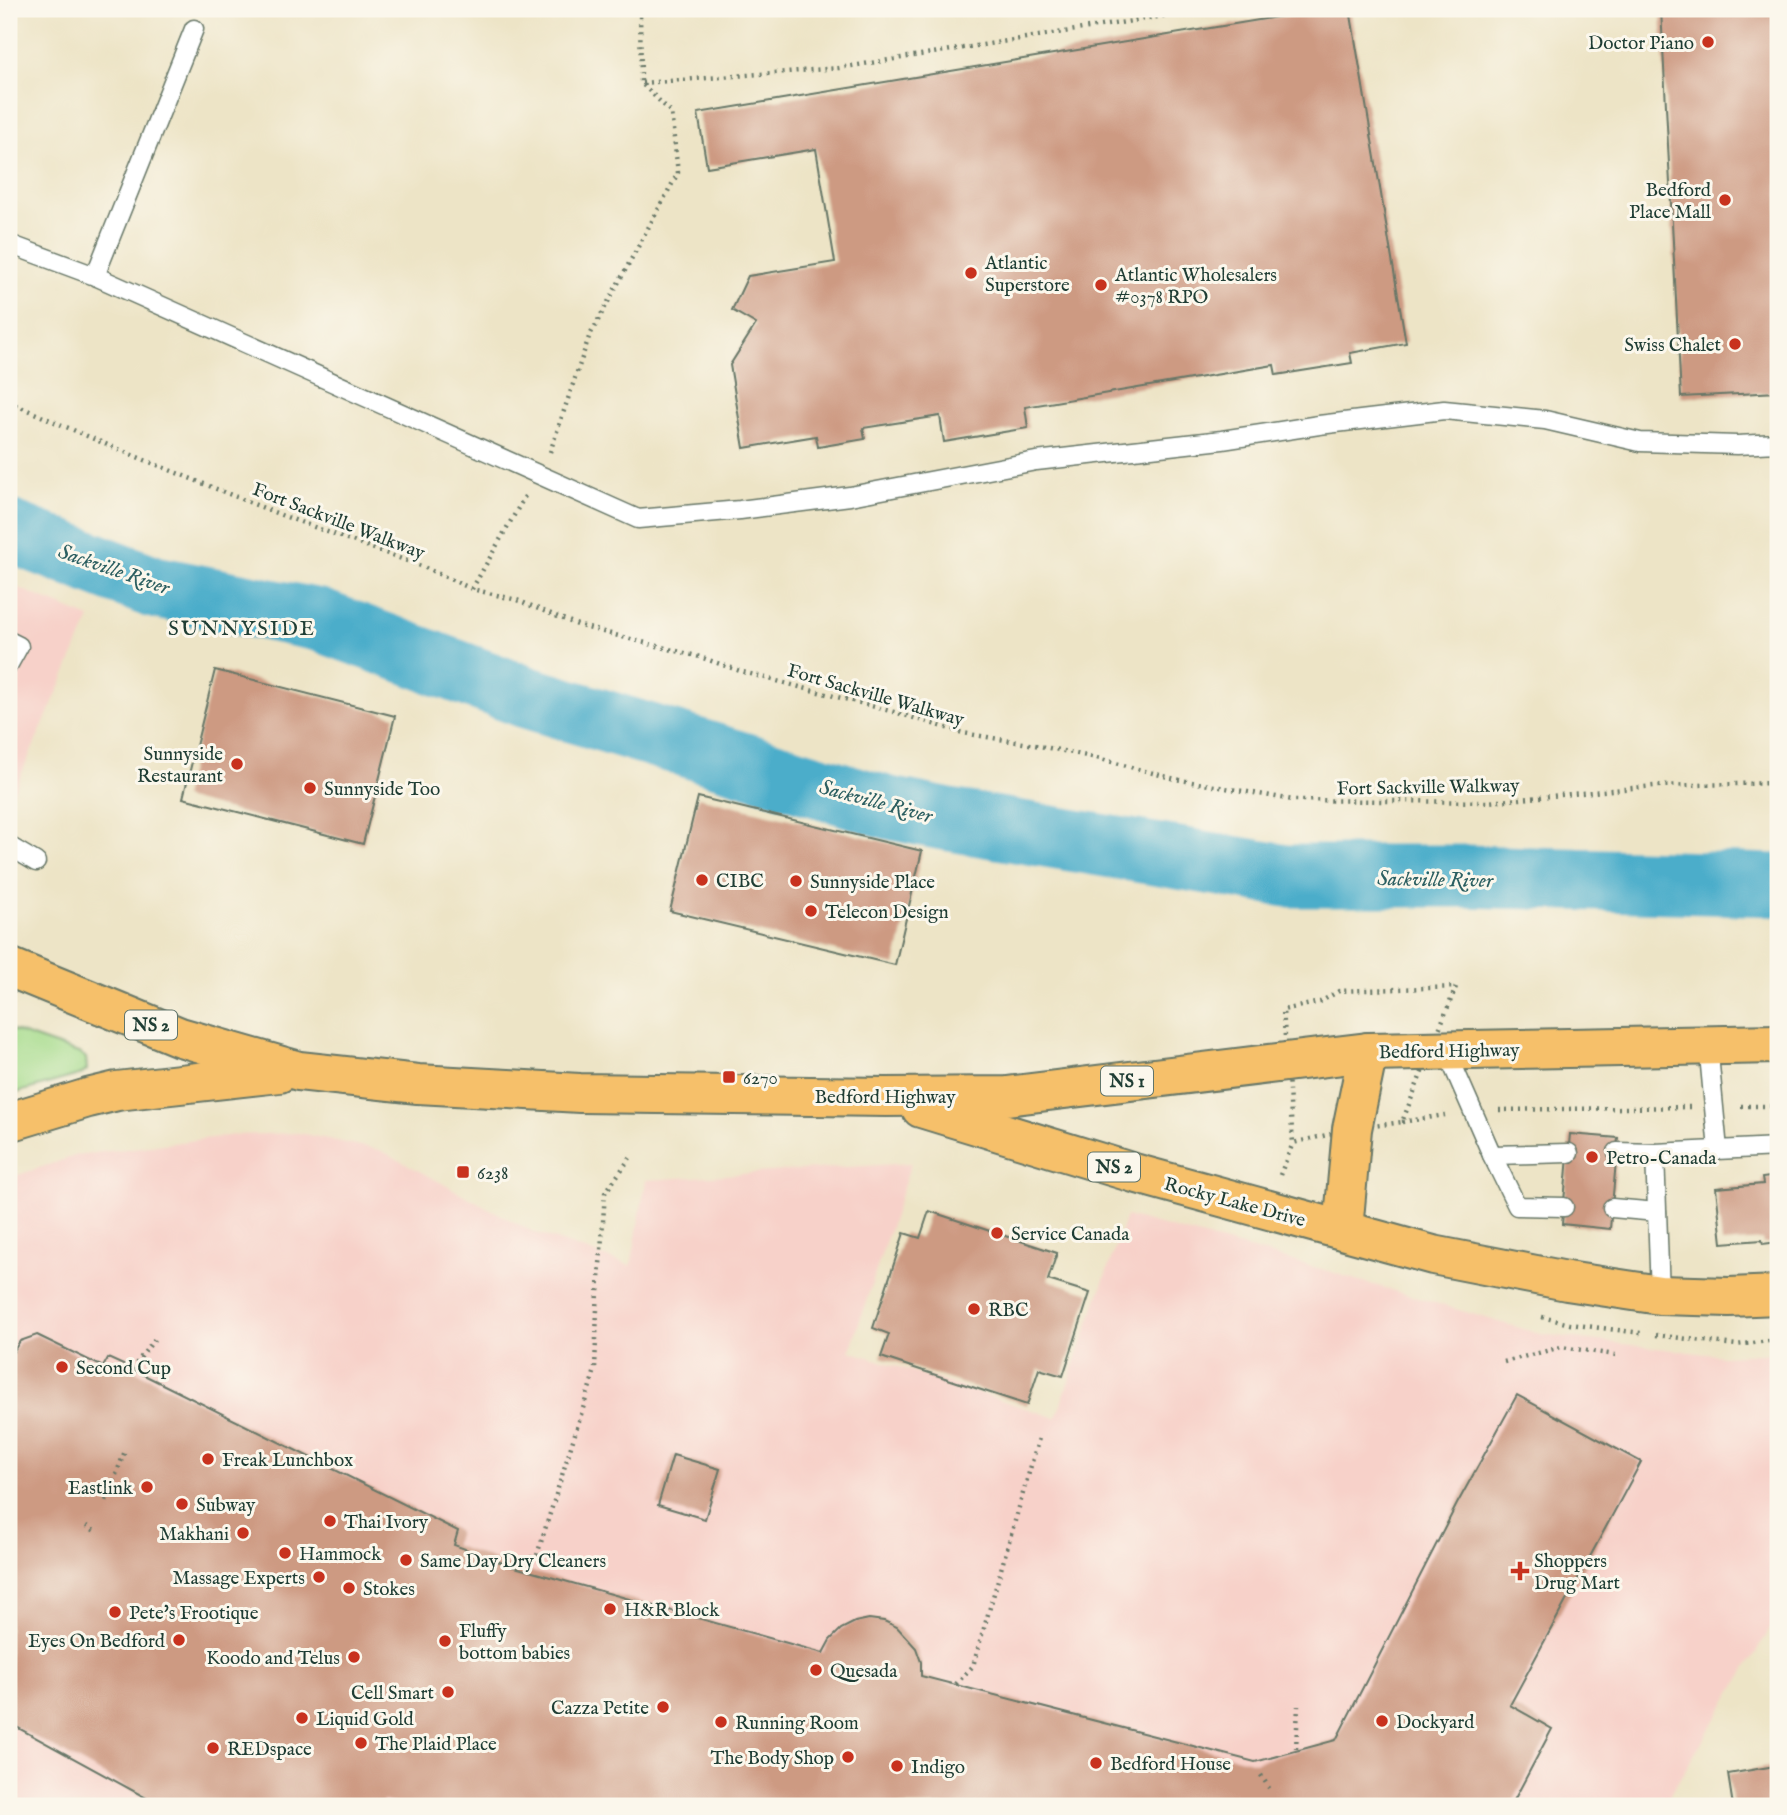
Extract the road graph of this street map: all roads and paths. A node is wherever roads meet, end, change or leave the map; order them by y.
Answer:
1 (640, 9) edge
2 (1207, 9) edge
3 (194, 29) dead end
4 (641, 83) junction
5 (9, 244) edge
6 (94, 276) junction
7 (9, 402) edge
8 (1778, 443) edge
9 (537, 474) junction
10 (472, 589) junction
11 (9, 641) edge
12 (9, 664) edge
13 (1778, 783) edge
14 (9, 846) edge
15 (36, 862) dead end
16 (9, 967) edge
17 (1708, 1044) junction
18 (1778, 1044) edge
19 (1446, 1050) junction
20 (1368, 1052) junction
21 (299, 1071) junction
22 (886, 1097) junction
23 (1778, 1106) edge
24 (1714, 1107) junction
25 (1472, 1110) junction
26 (9, 1122) edge
27 (1402, 1122) dead end
28 (1778, 1147) edge
29 (1718, 1150) junction
30 (1617, 1152) dead end
31 (1569, 1153) dead end
32 (1655, 1153) junction
33 (1492, 1155) junction
34 (630, 1158) dead end
35 (1564, 1207) dead end
36 (1612, 1208) dead end
37 (1657, 1212) junction
38 (1343, 1230) junction
39 (1660, 1295) junction
40 (1778, 1295) edge
41 (156, 1337) dead end
42 (1778, 1340) edge
43 (1735, 1345) dead end
44 (1616, 1355) dead end
45 (1504, 1362) dead end
46 (132, 1369) dead end
47 (1039, 1438) dead end
48 (125, 1451) dead end
49 (106, 1501) dead end
50 (86, 1526) dead end
51 (97, 1532) dead end
52 (511, 1566) dead end
53 (956, 1684) dead end
54 (1298, 1706) dead end
55 (1296, 1749) dead end
56 (1261, 1775) dead end
57 (1269, 1788) dead end

1 - 4 path
2 - 4 path
3 - 6 lane
4 - 9 path
5 - 6 lane
6 - 9 lane
7 - 10 path, Fort Sackville Walkway
8 - 9 lane
9 - 10 path
10 - 13 path, Fort Sackville Walkway
11 - 12 lane
14 - 15 lane
16 - 21 main road, Bedford Highway / NS 2
17 - 18 main road, Bedford Highway / NS 1
17 - 19 main road, Bedford Highway / NS 1
17 - 24 lane
19 - 20 main road, Bedford Highway / NS 1
19 - 25 lane
20 - 22 main road, Bedford Highway / NS 1
20 - 38 main road
21 - 22 main road, Bedford Highway / NS 2
21 - 26 main road
22 - 38 main road, Rocky Lake Drive / NS 2
23 - 24 path
24 - 25 path
24 - 29 lane
25 - 27 path
25 - 33 lane
28 - 29 lane
29 - 32 lane
30 - 32 lane
31 - 33 lane
32 - 37 lane
33 - 35 lane
34 - 52 path
36 - 37 lane
37 - 39 lane
38 - 39 main road, Rocky Lake Drive / NS 2
39 - 40 main road, Rocky Lake Drive / NS 2
41 - 46 path
42 - 43 path
44 - 45 path
47 - 53 path
48 - 49 path
50 - 51 path
54 - 55 path
56 - 57 path

